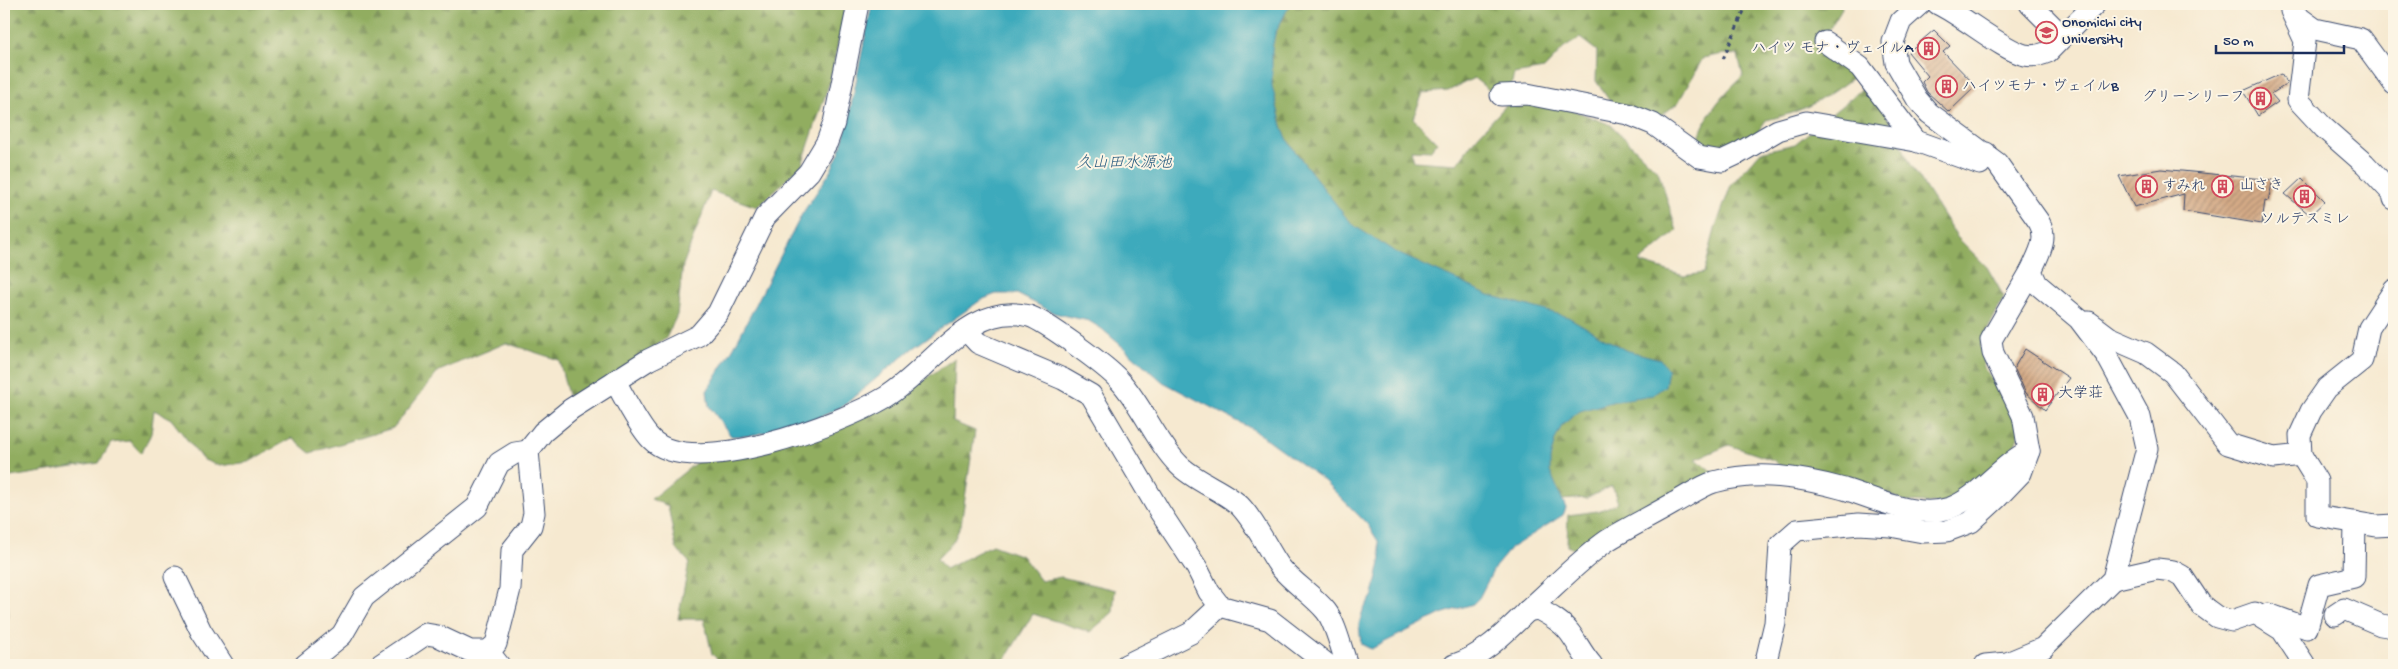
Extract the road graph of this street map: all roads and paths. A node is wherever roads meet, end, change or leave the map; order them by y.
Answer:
1 (858, 4) edge
2 (1747, 4) edge
3 (1938, 4) edge
4 (2095, 4) edge
5 (1914, 5) edge
6 (2036, 5) edge
7 (2288, 7) edge
8 (2065, 35) junction
9 (1825, 42) dead end
10 (1723, 58) dead end
11 (2394, 84) edge
12 (1501, 95) dead end
13 (1916, 141) junction
14 (1986, 153) junction
15 (2394, 199) edge
16 (2031, 271) junction
17 (2394, 290) edge
18 (2079, 319) junction
19 (966, 330) junction
20 (615, 381) junction
21 (528, 451) junction
22 (2029, 451) junction
23 (2301, 455) junction
24 (2355, 522) junction
25 (2394, 525) edge
26 (174, 577) dead end
27 (2113, 579) junction
28 (1220, 606) junction
29 (1527, 611) junction
30 (2255, 613) junction
31 (2335, 615) dead end
32 (2394, 627) edge
33 (494, 658) edge
34 (223, 665) edge
35 (304, 665) edge
36 (380, 665) edge
37 (1126, 665) edge
38 (1328, 665) edge
39 (1347, 665) edge
40 (1454, 665) edge
41 (1592, 665) edge
42 (1765, 665) edge
43 (1985, 665) edge
44 (2305, 665) edge

1 - 20 street
2 - 10 path
3 - 8 street
4 - 8 street
5 - 14 street
6 - 8 street
7 - 11 street
7 - 15 street
9 - 13 street
12 - 13 street
13 - 14 street
14 - 16 street
16 - 18 street
16 - 22 street
17 - 23 street
18 - 23 street
18 - 27 street
19 - 20 street
19 - 28 street
19 - 39 street
20 - 21 street
21 - 33 street
21 - 35 street
22 - 29 street
22 - 42 street
23 - 24 street
24 - 25 street
24 - 30 street
26 - 34 street
27 - 30 street
27 - 43 street
28 - 37 street
28 - 38 street
29 - 40 street
29 - 41 street
30 - 44 street
31 - 32 street
33 - 36 street

